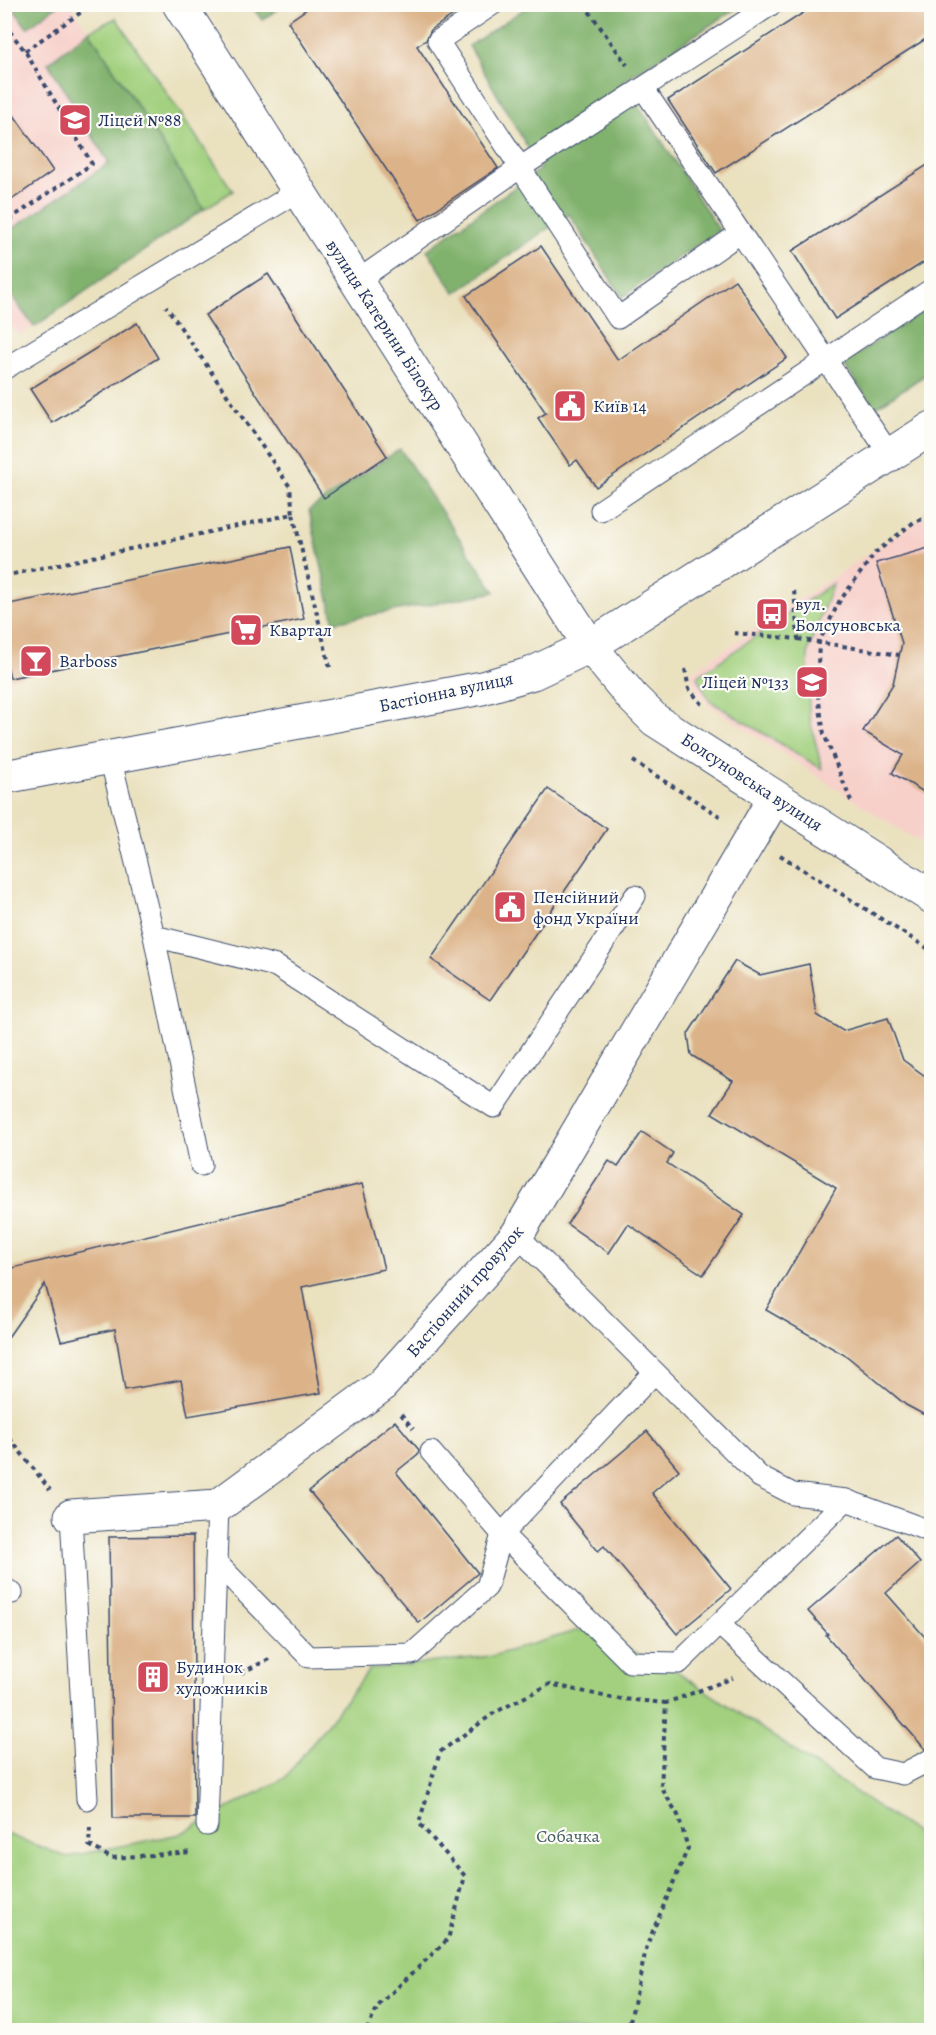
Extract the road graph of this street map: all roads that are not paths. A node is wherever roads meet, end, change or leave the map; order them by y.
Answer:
1 (179, 4) edge
2 (493, 4) edge
3 (772, 4) edge
4 (643, 88) junction
5 (522, 167) junction
6 (299, 191) junction
7 (740, 234) junction
8 (357, 281) junction
9 (932, 289) edge
10 (825, 359) junction
11 (4, 369) edge
12 (932, 428) edge
13 (890, 455) junction
14 (600, 510) dead end
15 (591, 646) junction
16 (110, 757) junction
17 (4, 777) edge
18 (775, 797) junction
19 (635, 896) dead end
20 (932, 897) edge
21 (154, 936) junction
22 (201, 1165) dead end
23 (517, 1235) junction
24 (654, 1373) junction
25 (431, 1452) road end
26 (846, 1500) junction
27 (218, 1506) junction
28 (71, 1516) joint
29 (932, 1532) edge
30 (502, 1534) junction
31 (216, 1562) junction
32 (719, 1624) junction
33 (932, 1759) edge
34 (87, 1799) dead end
35 (207, 1825) dead end

1 - 6 street, вулиця Катерини Білокур
2 - 5 lane
3 - 4 lane
4 - 5 lane
4 - 7 lane
5 - 7 lane
5 - 8 lane
6 - 8 street, вулиця Катерини Білокур
6 - 11 lane
7 - 10 lane
8 - 15 street, вулиця Катерини Білокур
9 - 10 lane
10 - 13 lane
10 - 14 lane
12 - 13 street, Бастіонна вулиця
13 - 15 street, Бастіонна вулиця
15 - 16 street, Бастіонна вулиця
15 - 18 street, Болсуновська вулиця
16 - 17 street, Бастіонна вулиця
16 - 21 lane
18 - 20 street, Болсуновська вулиця
18 - 23 street, Бастіонний провулок
19 - 21 lane
21 - 22 lane
23 - 24 lane
23 - 27 street, Бастіонний провулок
24 - 26 lane
24 - 30 lane
25 - 30 lane
26 - 29 lane
26 - 32 lane
27 - 28 street
27 - 31 lane
28 - 34 lane
30 - 31 lane
30 - 32 lane
31 - 35 lane
32 - 33 lane

